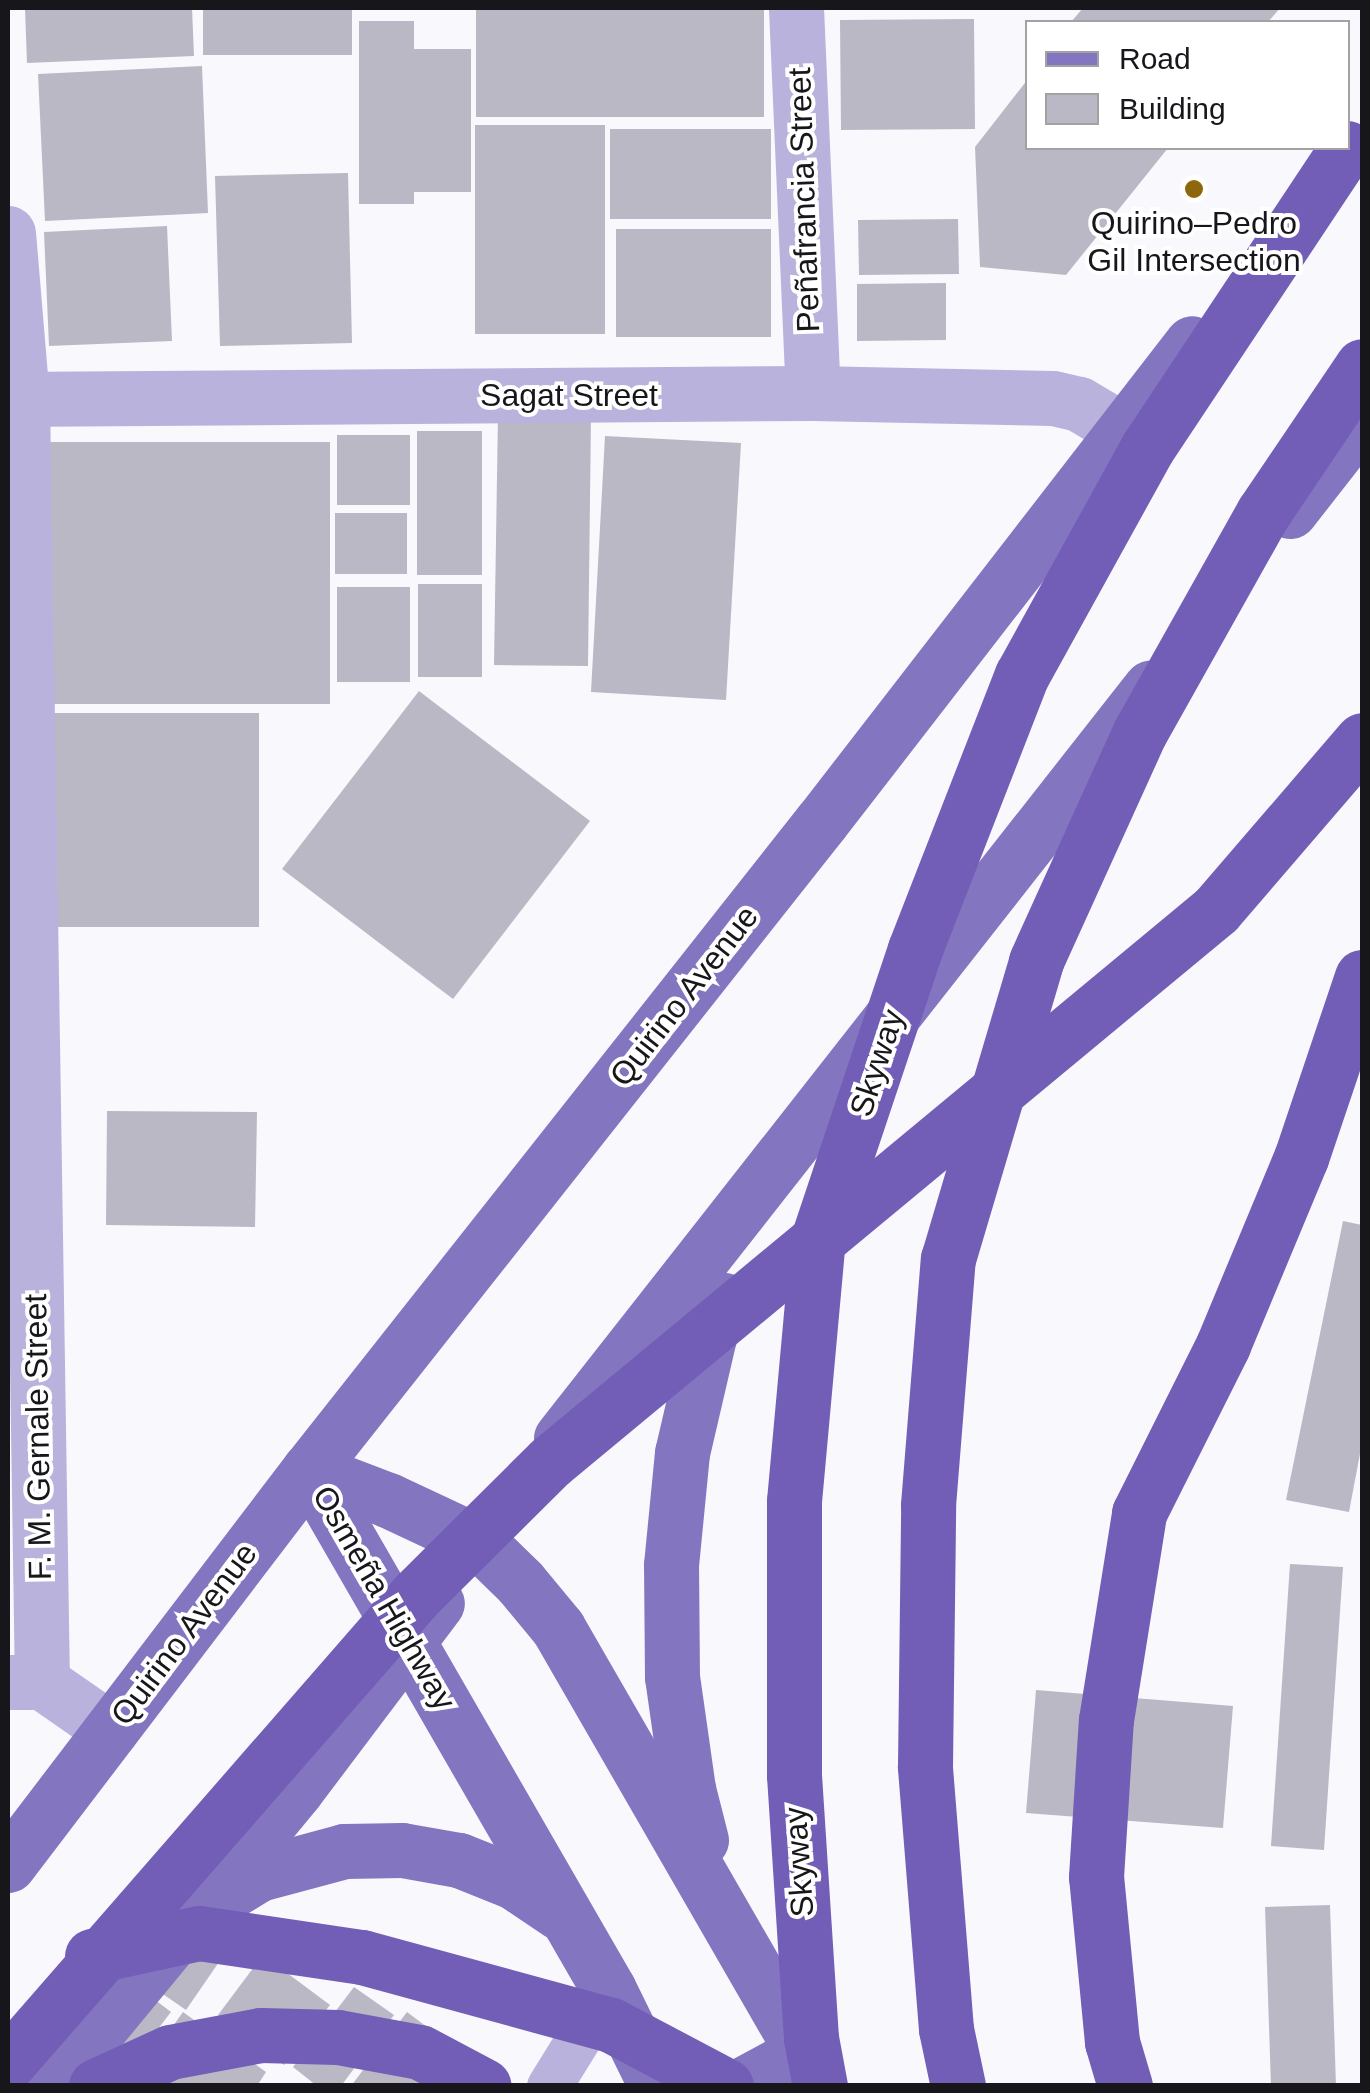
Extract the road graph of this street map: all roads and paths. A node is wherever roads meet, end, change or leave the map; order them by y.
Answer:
1 (796, 8) edge
2 (1344, 150) edge
3 (1345, 150) edge
4 (8, 233) edge
5 (1362, 366) edge
6 (813, 393) junction
7 (15, 399) edge
8 (1362, 419) edge
9 (1123, 430) junction
10 (1362, 740) edge
11 (19, 936) edge
12 (1362, 977) edge
13 (808, 1121) junction
14 (21, 1281) edge
15 (309, 1470) junction
16 (480, 1544) junction
17 (411, 1640) junction
18 (25, 1682) edge
19 (112, 1730) junction
20 (8, 1865) edge
21 (716, 1896) junction
22 (562, 1915) junction
23 (185, 1920) junction
24 (609, 1990) junction
25 (8, 2005) edge
26 (8, 2063) edge
27 (815, 2074) edge
28 (52, 2086) edge
29 (96, 2086) edge
30 (484, 2086) edge
31 (549, 2086) edge
32 (656, 2086) edge
33 (726, 2086) edge
34 (740, 2086) edge
35 (958, 2086) edge
36 (1125, 2086) edge

1 - 6 street, Peñafrancia Street
2 - 9 main road, Quirino Avenue
3 - 27 highway, Skyway
4 - 7 street, F. M. Gernale Street
5 - 35 highway
6 - 7 street, Sagat Street
6 - 9 street, Sagat Street
7 - 11 street, F. M. Gernale Street
8 - 13 main road
9 - 15 main road, Quirino Avenue
10 - 26 highway
11 - 14 street, F. M. Gernale Street
12 - 36 highway
13 - 16 main road
13 - 21 main road
14 - 18 street, F. M. Gernale Street
15 - 16 main road, Osmeña Highway
15 - 17 main road, Osmeña Highway
15 - 19 main road, Quirino Avenue
16 - 17 main road
16 - 21 main road, Osmeña Highway
17 - 22 main road, Osmeña Highway
17 - 23 main road
18 - 19 street
19 - 20 main road, Quirino Avenue
21 - 27 main road, Osmeña Highway
22 - 23 main road
22 - 24 main road, Osmeña Highway
23 - 28 main road
24 - 31 street
24 - 32 main road, Osmeña Highway
25 - 33 highway
27 - 34 main road
29 - 30 highway

